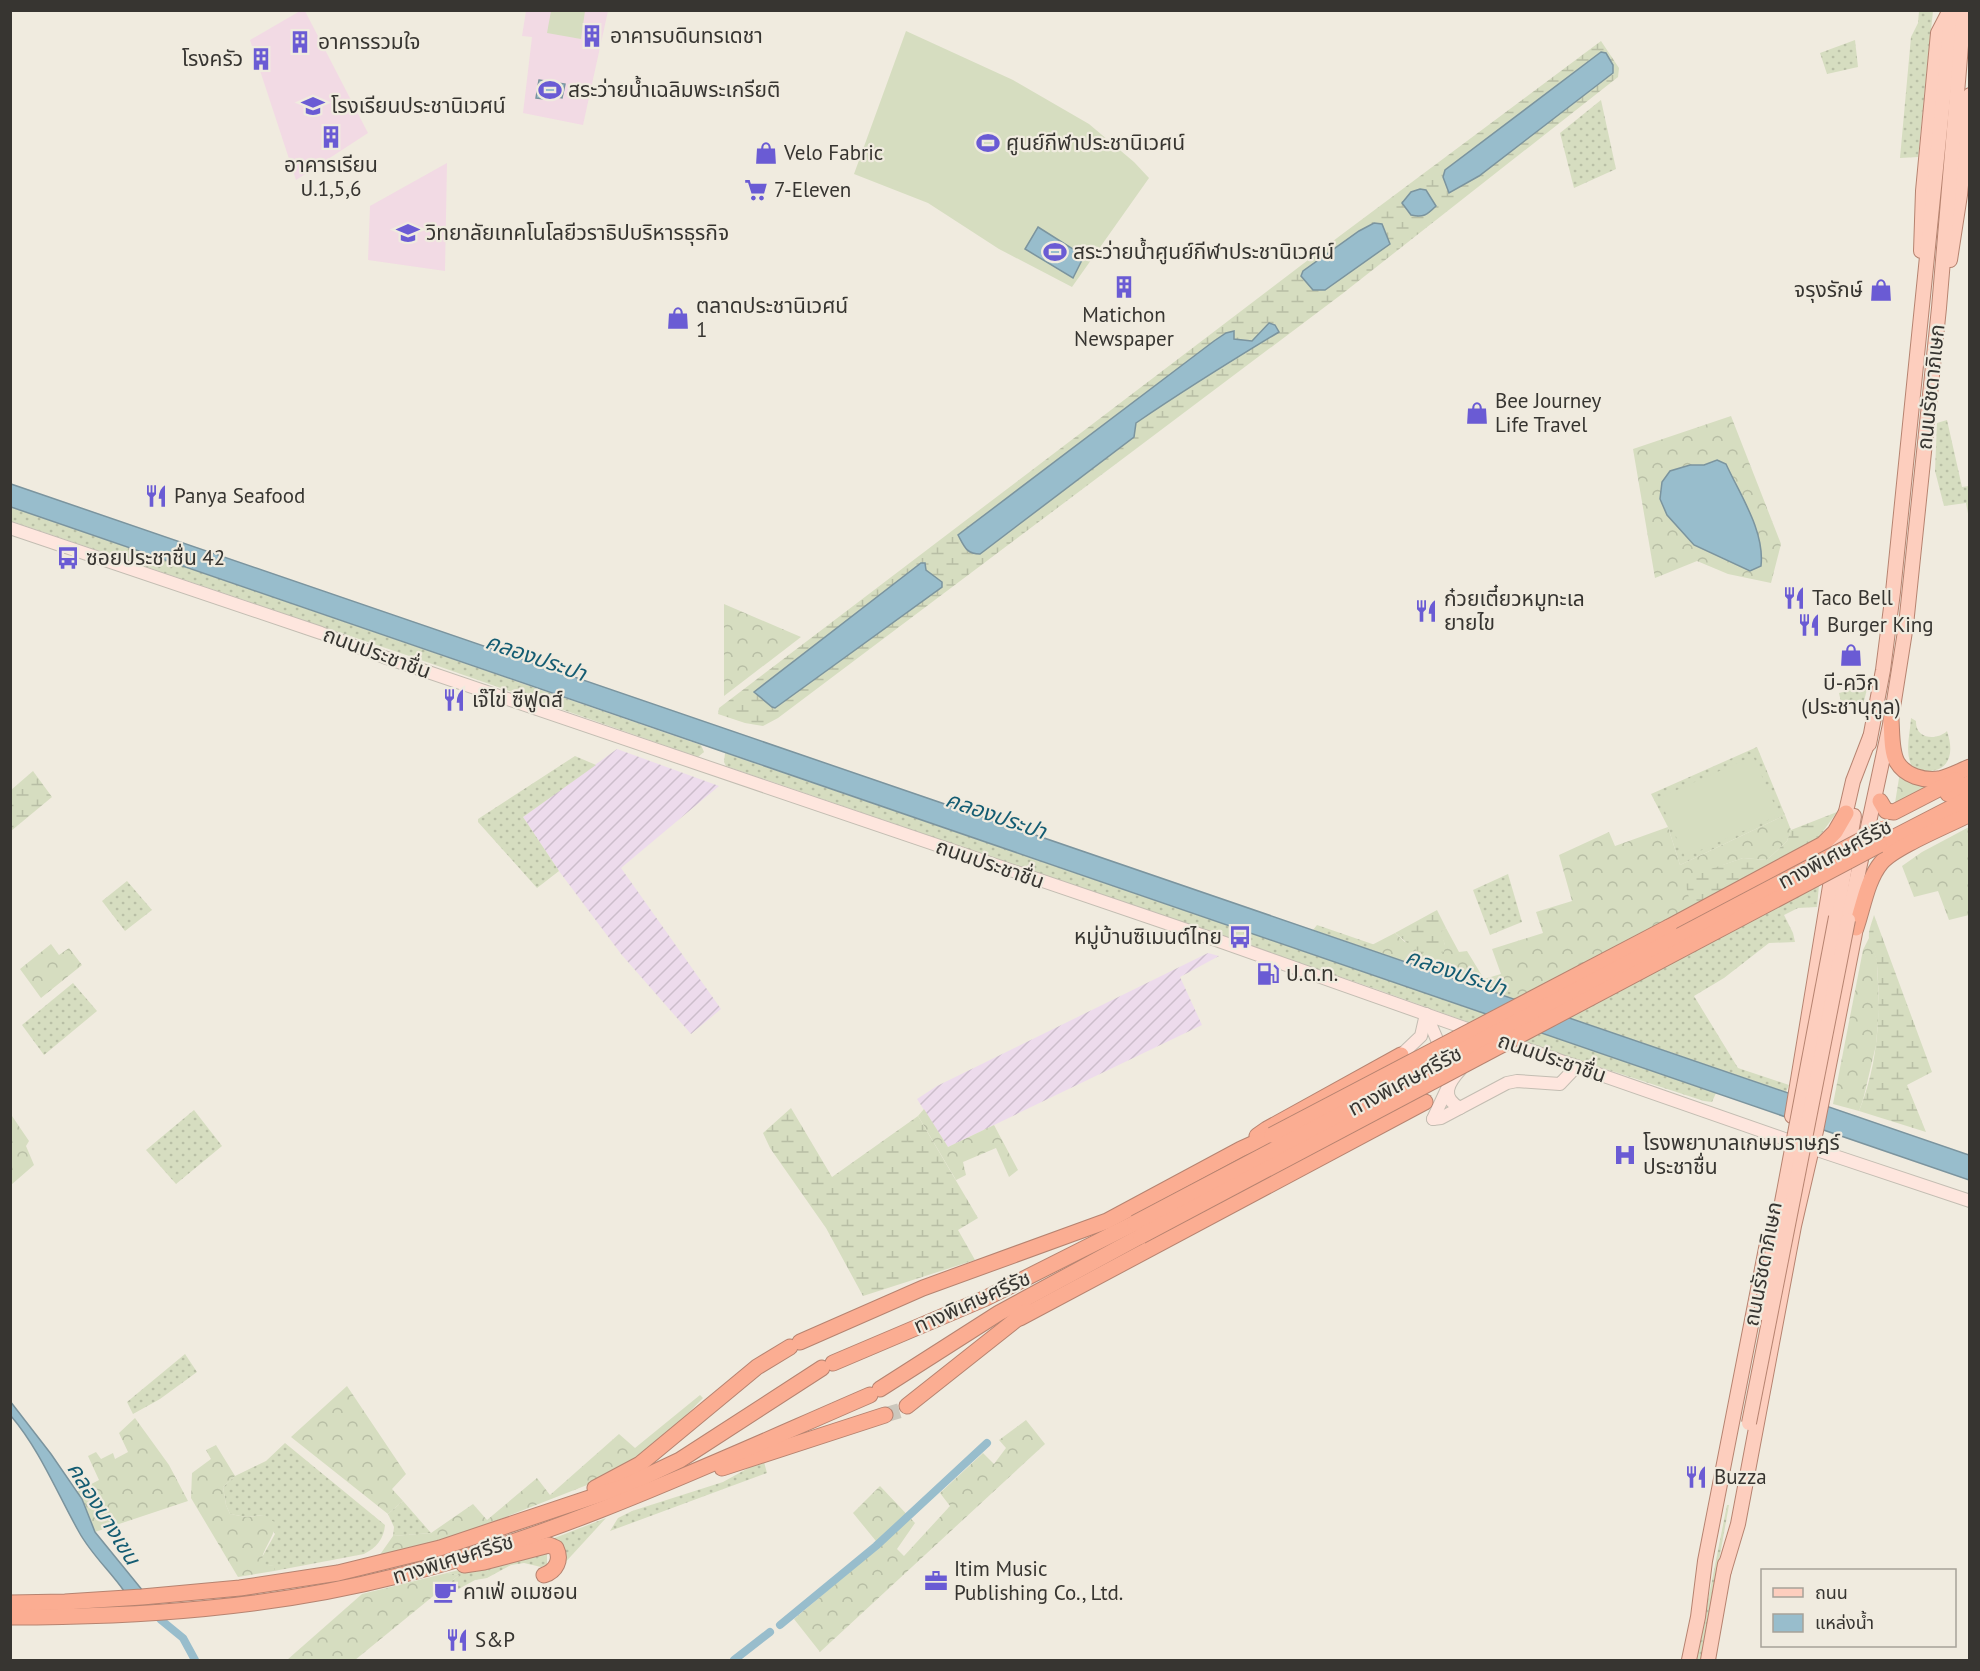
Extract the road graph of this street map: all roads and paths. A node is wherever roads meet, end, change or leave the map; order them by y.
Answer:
1 (1951, 10) edge
2 (1964, 10) edge
3 (1970, 95) edge
4 (1948, 117) junction
5 (1939, 299) junction
6 (1920, 331) junction
7 (10, 528) edge
8 (1891, 720) junction
9 (1870, 737) junction
10 (1882, 762) junction
11 (1970, 769) edge
12 (1970, 783) edge
13 (1970, 798) edge
14 (1880, 801) junction
15 (1846, 813) junction
16 (1968, 814) edge
17 (1846, 922) junction
18 (1426, 1014) junction
19 (1493, 1038) junction
20 (1414, 1045) junction
21 (1441, 1049) junction
22 (1803, 1049) junction
23 (1831, 1051) junction
24 (1401, 1055) junction
25 (1577, 1066) junction
26 (1450, 1082) junction
27 (1425, 1102) junction
28 (1460, 1108) junction
29 (1433, 1119) junction
30 (1788, 1139) junction
31 (1812, 1148) junction
32 (1240, 1149) junction
33 (1970, 1200) edge
34 (1138, 1229) junction
35 (1766, 1251) junction
36 (1788, 1258) junction
37 (1057, 1281) junction
38 (1020, 1318) junction
39 (907, 1406) tunnel mouth
40 (885, 1415) tunnel mouth
41 (1745, 1422) junction
42 (634, 1497) junction
43 (550, 1512) junction
44 (444, 1563) junction
45 (1724, 1571) junction
46 (544, 1575) dead end
47 (10, 1603) edge
48 (10, 1617) edge
49 (1698, 1617) junction
50 (1689, 1660) edge
51 (1708, 1660) edge

1 - 4 main road, ถนนรัชดาภิเษก
1 - 6 main road
2 - 4 main road, ถนนรัชดาภิเษก
3 - 5 main road
4 - 5 main road, ถนนรัชดาภิเษก
4 - 6 main road, ถนนรัชดาภิเษก
5 - 8 main road, ถนนรัชดาภิเษก
6 - 9 main road, ถนนรัชดาภิเษก
7 - 18 main road, ถนนประชาชื่น
8 - 10 main road, ถนนรัชดาภิเษก
8 - 11 highway
9 - 15 main road, ถนนรัชดาภิเษก
9 - 17 main road, ถนนรัชดาภิเษก
10 - 14 main road, ถนนรัชดาภิเษก
10 - 17 main road, ถนนรัชดาภิเษก
11 - 14 highway
12 - 34 highway, ทางพิเศษศรีรัช, bridge
13 - 34 highway, ทางพิเศษศรีรัช, bridge
14 - 17 main road, ถนนรัชดาภิเษก
15 - 22 main road, ถนนรัชดาภิเษก
15 - 32 highway, bridge
16 - 17 highway
17 - 23 main road, ถนนรัชดาภิเษก
17 - 41 main road, ถนนรัชดาภิเษก, bridge
18 - 19 main road, ถนนประชาชื่น
18 - 20 main road
18 - 21 main road
19 - 25 main road, ถนนประชาชื่น
19 - 26 main road
20 - 21 main road
20 - 24 main road
21 - 26 main road
22 - 23 main road
22 - 30 main road, ถนนรัชดาภิเษก
23 - 31 main road, ถนนรัชดาภิเษก
24 - 27 main road
24 - 32 highway
25 - 28 main road
25 - 30 main road, ถนนประชาชื่น
26 - 27 main road
26 - 28 main road
26 - 29 main road
27 - 29 main road
27 - 38 highway
28 - 29 main road
30 - 31 main road, ถนนประชาชื่น
30 - 35 main road, ถนนรัชดาภิเษก
31 - 33 main road, ถนนประชาชื่น
31 - 36 main road, ถนนรัชดาภิเษก
32 - 43 highway
34 - 37 highway, ทางพิเศษศรีรัช
34 - 43 highway, ทางพิเศษศรีรัช
35 - 36 main road
35 - 49 main road, ถนนรัชดาภิเษก
36 - 45 main road, ถนนรัชดาภิเษก
37 - 38 highway
37 - 42 highway, ทางพิเศษศรีรัช
38 - 39 highway
40 - 42 highway
41 - 45 main road, ถนนรัชดาภิเษก
41 - 49 main road, ถนนรัชดาภิเษก
42 - 44 highway, ทางพิเศษศรีรัช
43 - 47 highway, ทางพิเศษศรีรัช
44 - 46 highway
44 - 48 highway, ทางพิเศษศรีรัช
45 - 51 main road, ถนนรัชดาภิเษก
49 - 50 main road, ถนนรัชดาภิเษก

